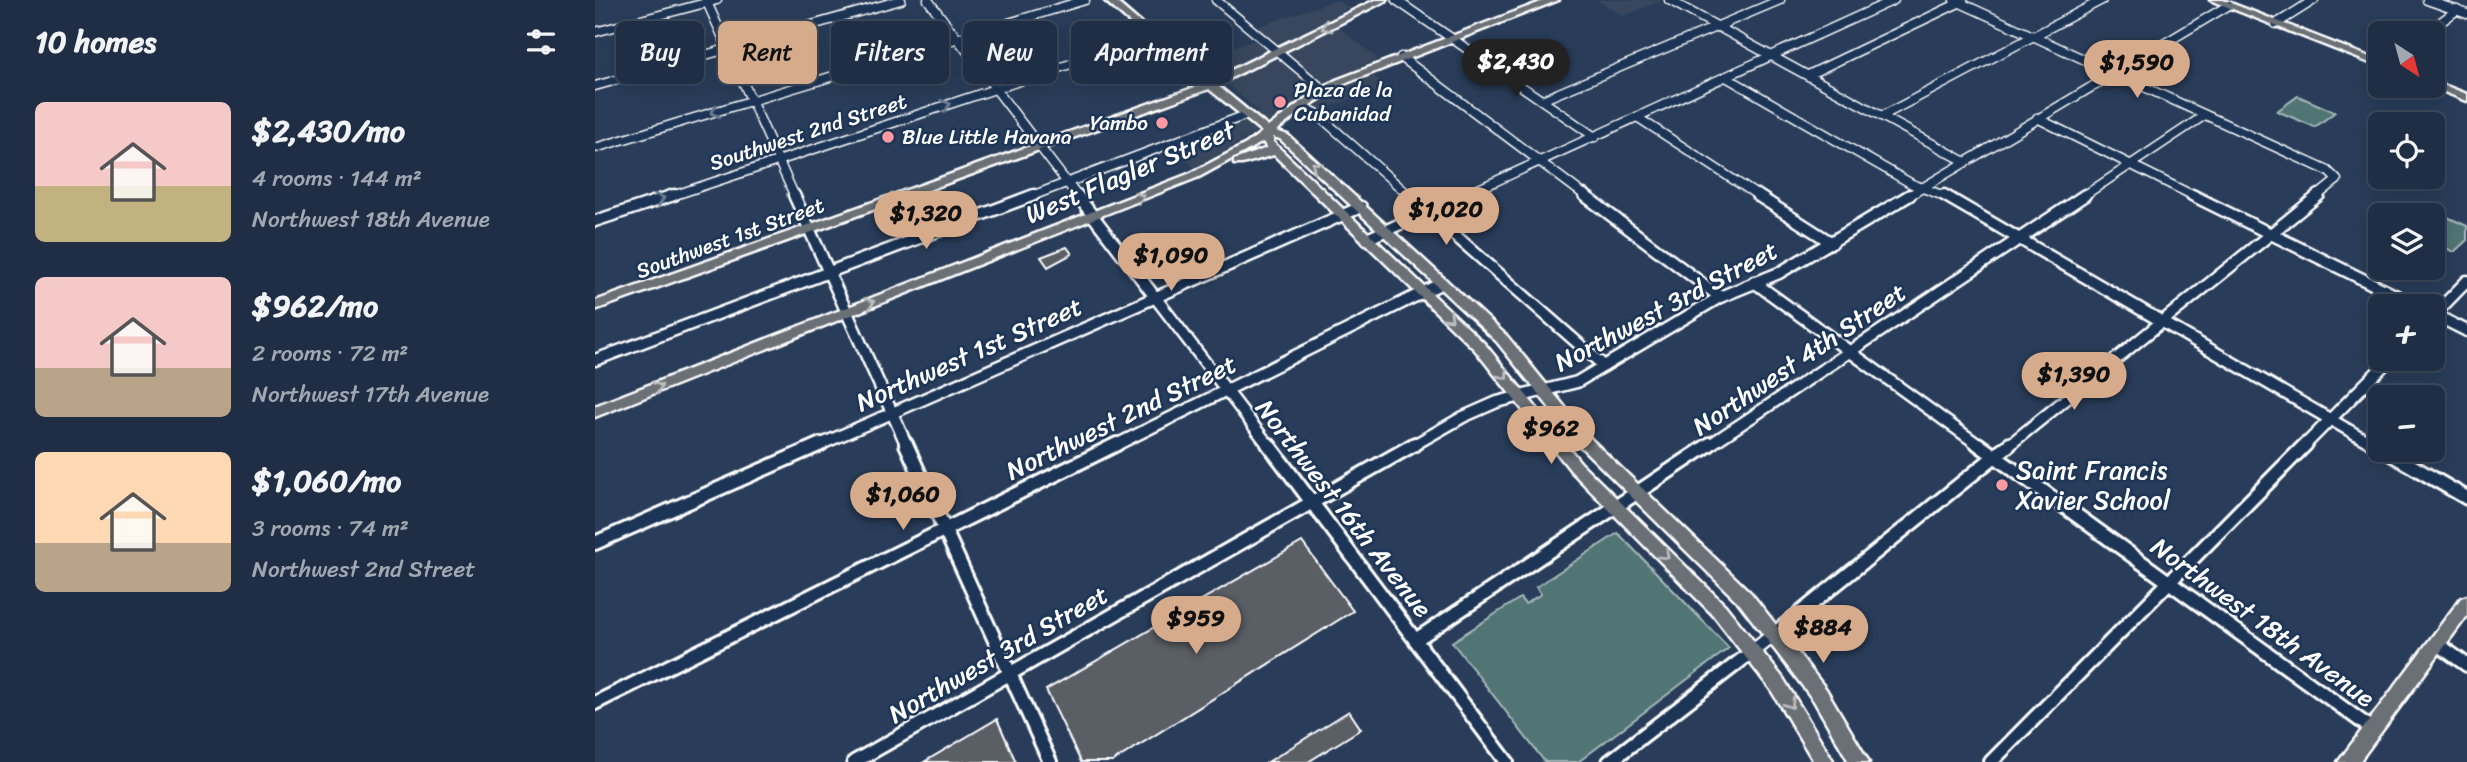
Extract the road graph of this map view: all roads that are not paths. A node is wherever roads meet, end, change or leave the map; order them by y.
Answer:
1 (717, 0) edge
2 (901, 0) edge
3 (928, 0) edge
4 (1085, 0) edge
5 (1109, 0) edge
6 (1122, 0) edge
7 (1216, 0) edge
8 (1382, 0) edge
9 (1396, 0) edge
10 (1553, 0) edge
11 (1669, 0) edge
12 (1780, 0) edge
13 (1894, 0) edge
14 (2102, 0) edge
15 (2215, 0) edge
16 (2314, 0) edge
17 (2427, 0) edge
18 (706, 1) edge
19 (1959, 1) edge
20 (2229, 5) junction
21 (2457, 10) junction
22 (2467, 14) edge
23 (1137, 21) edge
24 (1142, 21) edge
25 (2442, 21) edge
26 (817, 24) edge
27 (2276, 24) junction
28 (1717, 26) junction
29 (718, 28) edge
30 (595, 32) edge
31 (2034, 36) junction
32 (957, 38) junction
33 (1450, 39) junction
34 (718, 52) edge
35 (1276, 52) junction
36 (1772, 56) junction
37 (1401, 57) junction
38 (2368, 59) edge
39 (1071, 64) edge
40 (1252, 64) junction
41 (1232, 69) edge
42 (2113, 73) junction
43 (1808, 75) junction
44 (1726, 77) junction
45 (742, 84) edge
46 (1212, 85) junction
47 (595, 86) edge
48 (996, 89) junction
49 (2445, 89) edge
50 (1325, 91) junction
51 (2467, 98) edge
52 (1542, 100) junction
53 (750, 101) junction
54 (1301, 106) junction
55 (1246, 115) junction
56 (2205, 115) junction
57 (1882, 116) junction
58 (1637, 117) junction
59 (2037, 118) junction
60 (1268, 133) junction
61 (1595, 137) junction
62 (1041, 147) junction
63 (595, 148) edge
64 (1276, 151) junction
65 (778, 160) junction
66 (1539, 161) junction
67 (1964, 161) junction
68 (1217, 165) junction
69 (2131, 165) junction
70 (1067, 182) junction
71 (1924, 188) junction
72 (1361, 207) junction
73 (1429, 212) junction
74 (1342, 215) junction
75 (1092, 216) junction
76 (595, 220) edge
77 (809, 230) junction
78 (1386, 230) junction
79 (2269, 233) junction
80 (1367, 239) junction
81 (2020, 239) junction
82 (1832, 243) junction
83 (829, 272) junction
84 (2467, 281) edge
85 (1753, 282) junction
86 (1442, 283) junction
87 (1424, 292) junction
88 (2393, 294) edge
89 (1154, 297) junction
90 (1720, 297) junction
91 (2445, 303) edge
92 (595, 306) edge
93 (846, 313) junction
94 (2162, 321) junction
95 (2445, 321) edge
96 (2467, 331) edge
97 (1850, 353) junction
98 (595, 360) edge
99 (1604, 366) junction
100 (2378, 371) edge
101 (1226, 390) junction
102 (1545, 391) junction
103 (1520, 396) junction
104 (595, 412) edge
105 (892, 412) junction
106 (2330, 419) junction
107 (2368, 441) edge
108 (1994, 456) junction
109 (2405, 462) edge
110 (1637, 493) junction
111 (2467, 498) edge
112 (1312, 503) junction
113 (1616, 507) junction
114 (944, 530) junction
115 (595, 543) edge
116 (2169, 582) junction
117 (2466, 607) edge
118 (1774, 633) junction
119 (1417, 639) junction
120 (2436, 643) junction
121 (1752, 651) junction
122 (2467, 665) edge
123 (1009, 674) junction
124 (595, 704) edge
125 (2372, 729) junction
126 (854, 762) edge
127 (1050, 762) edge
128 (1507, 762) edge
129 (1609, 762) edge
130 (1825, 762) edge
131 (1860, 762) edge
132 (1991, 762) edge
133 (2347, 762) edge

1 - 18 street
2 - 26 street
3 - 32 street, Northwest 16th Avenue
4 - 32 street
5 - 23 main road
6 - 24 main road
7 - 35 street
8 -> 35 main road, Southwest 1st Street
9 - 33 street
10 - 33 main road, West Flagler Street
11 - 28 street
12 - 28 street
13 - 36 street
14 - 31 street
15 - 20 main road
16 - 27 street
17 - 21 street
18 - 29 street
18 - 30 street
19 - 31 street
19 - 43 street
20 - 27 main road
20 - 42 street, Northwest 3rd Street
21 - 22 street
21 - 25 street
27 - 38 main road
28 - 36 street
28 - 52 street
31 - 42 street
31 - 57 street
32 - 48 street, Northwest 16th Avenue
32 - 53 street
33 - 37 main road, West Flagler Street
33 - 52 street
34 - 47 street
35 - 40 main road, Southwest 1st Street
35 - 50 street
36 - 43 street
36 - 44 street
37 - 50 main road, West Flagler Street
37 - 66 street
39 - 48 street, Southwest 2nd Street
40 - 41 main road
40 - 46 main road, Southwest 1st Street
42 - 56 street
42 - 59 street, Northwest 3rd Street
43 - 57 street
44 - 58 street
44 - 71 street
45 - 53 street
46 - 55 main road
46 - 62 main road, Southwest 1st Street
48 - 62 street, Northwest 16th Avenue
65 -> 48 street, Southwest 2nd Street
49 - 51 main road
50 - 54 main road, West Flagler Street
52 - 61 street
53 -> 63 street
53 - 65 street
54 - 60 main road, West Flagler Street
54 - 73 street
55 - 60 main road
55 - 70 street
56 - 69 street, Northwest 4th Street
56 - 79 street
57 - 67 street
58 - 61 street
58 - 82 street
59 - 67 street, Northwest 3rd Street
59 - 69 street
60 - 64 main road
60 - 68 main road, West Flagler Street
72 -> 60 main road
61 - 66 street
62 - 70 street, Northwest 16th Avenue
62 - 77 main road, Southwest 1st Street
64 - 68 main road
64 - 74 main road
76 -> 65 street, Southwest 2nd Street
65 - 77 street
66 - 73 street
66 - 90 street
67 - 71 street, Northwest 3rd Street
75 -> 68 main road, West Flagler Street
69 - 79 street
69 - 81 street, Northwest 4th Street
70 - 75 street, Northwest 16th Avenue
70 - 83 street
71 - 81 street
71 - 82 street, Northwest 3rd Street
72 - 74 street, Northwest 1st Street
72 - 78 main road
73 - 78 street
73 - 99 street
74 - 80 main road
74 - 89 street, Northwest 1st Street
75 - 89 street, Northwest 16th Avenue
93 -> 75 main road, West Flagler Street
77 - 83 street
77 - 92 main road, Southwest 1st Street
78 - 80 street
78 - 86 main road
79 - 88 street
79 - 94 street
80 - 87 main road
81 - 94 street
81 - 97 street, Northwest 4th Street
82 - 85 street, Northwest 3rd Street
83 - 93 street
83 - 98 street
84 - 91 street
85 - 90 street, Northwest 3rd Street
85 - 97 street, Northwest 18th Avenue
86 - 87 street, Northwest 2nd Street
86 - 102 main road
87 - 101 street, Northwest 2nd Street
87 -> 103 main road
89 - 101 street, Northwest 16th Avenue
89 - 105 street, Northwest 1st Street
90 - 99 street, Northwest 3rd Street
104 -> 93 main road, West Flagler Street
93 - 105 street
94 - 106 street
94 - 108 street
95 - 96 street
97 - 108 street, Northwest 18th Avenue
97 - 110 street, Northwest 4th Street
99 - 102 street, Northwest 3rd Street
100 - 106 street
101 - 112 street, Northwest 16th Avenue
101 - 114 street, Northwest 2nd Street
102 - 103 street, Northwest 3rd Street
102 - 110 main road
103 - 112 street, Northwest 3rd Street
103 - 113 main road
105 - 114 street
105 - 115 street, Northwest 1st Street
106 - 107 street
106 - 116 street
108 - 116 street, Northwest 18th Avenue
108 - 118 street
109 - 111 street
110 - 113 street, Northwest 4th Street
110 - 118 main road
112 - 119 street, Northwest 16th Avenue
112 - 123 street, Northwest 3rd Street
113 - 119 street, Northwest 4th Street
113 -> 121 main road
114 - 123 street
114 - 124 street, Northwest 2nd Street
116 - 125 street, Northwest 18th Avenue
116 - 132 street
117 - 120 main road
118 - 121 street
118 - 131 main road
119 - 128 street, Northwest 16th Avenue
120 - 122 street
120 - 125 main road
121 - 129 street
121 -> 130 main road
123 - 126 street, Northwest 3rd Street
123 - 127 street
125 - 133 main road

